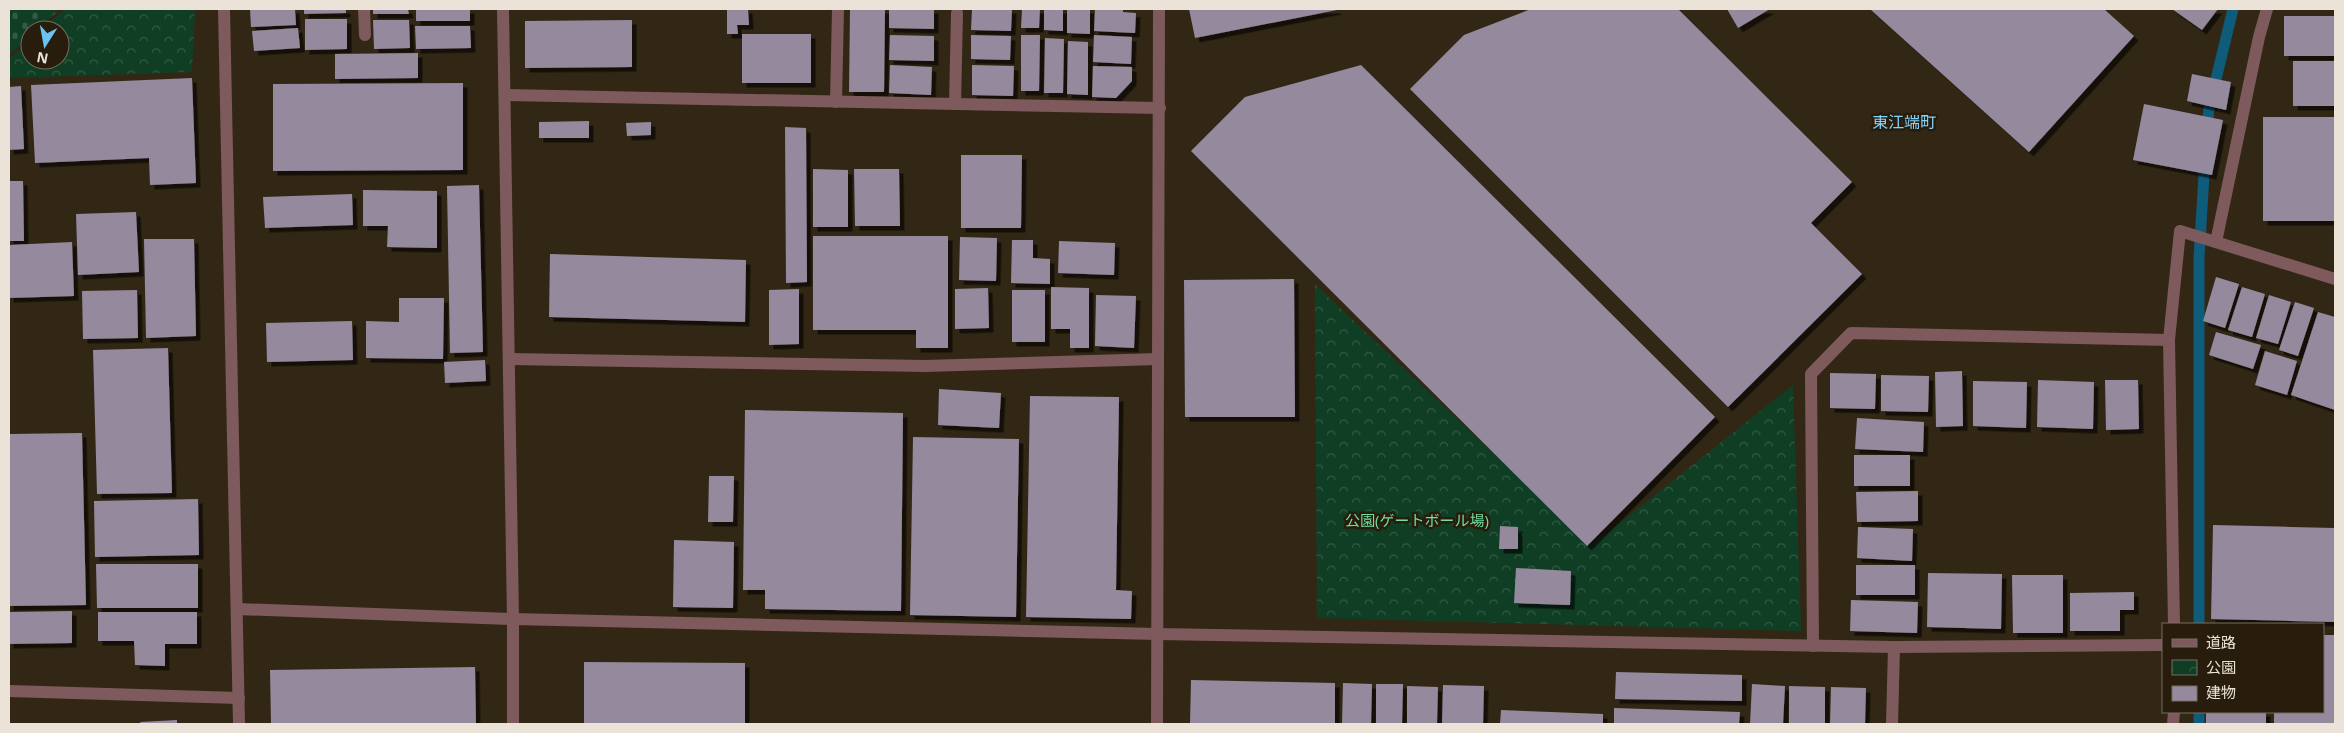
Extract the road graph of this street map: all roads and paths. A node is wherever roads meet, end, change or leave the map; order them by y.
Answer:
1 (224, 9) edge
2 (364, 9) edge
3 (503, 9) edge
4 (838, 9) edge
5 (1159, 9) edge
6 (2267, 9) edge
7 (957, 13) dead end
8 (365, 35) dead end
9 (506, 95) junction
10 (836, 102) junction
11 (955, 104) junction
12 (1160, 108) junction
13 (2216, 242) junction
14 (2335, 280) edge
15 (2170, 340) junction
16 (509, 359) junction
17 (1158, 359) junction
18 (237, 610) junction
19 (513, 620) junction
20 (2174, 623) edge
21 (1158, 634) junction
22 (2162, 645) edge
23 (1814, 646) junction
24 (1894, 647) junction
25 (9, 690) edge
26 (239, 698) junction
27 (239, 724) edge
28 (513, 724) edge
29 (1157, 724) edge
30 (1892, 724) edge

1 - 18 street
2 - 8 street
3 - 9 street
4 - 10 street
5 - 12 street
6 - 13 street
7 - 11 street
9 - 10 street
9 - 16 street
10 - 11 street
11 - 12 street
12 - 17 street
13 - 14 street
13 - 15 street
15 - 20 street
15 - 23 street
16 - 17 street
16 - 19 street
17 - 21 street
18 - 19 street
18 - 26 street
19 - 21 street
19 - 28 street
21 - 23 street
21 - 29 street
22 - 24 street
23 - 24 street
24 - 30 street
25 - 26 street
26 - 27 street

